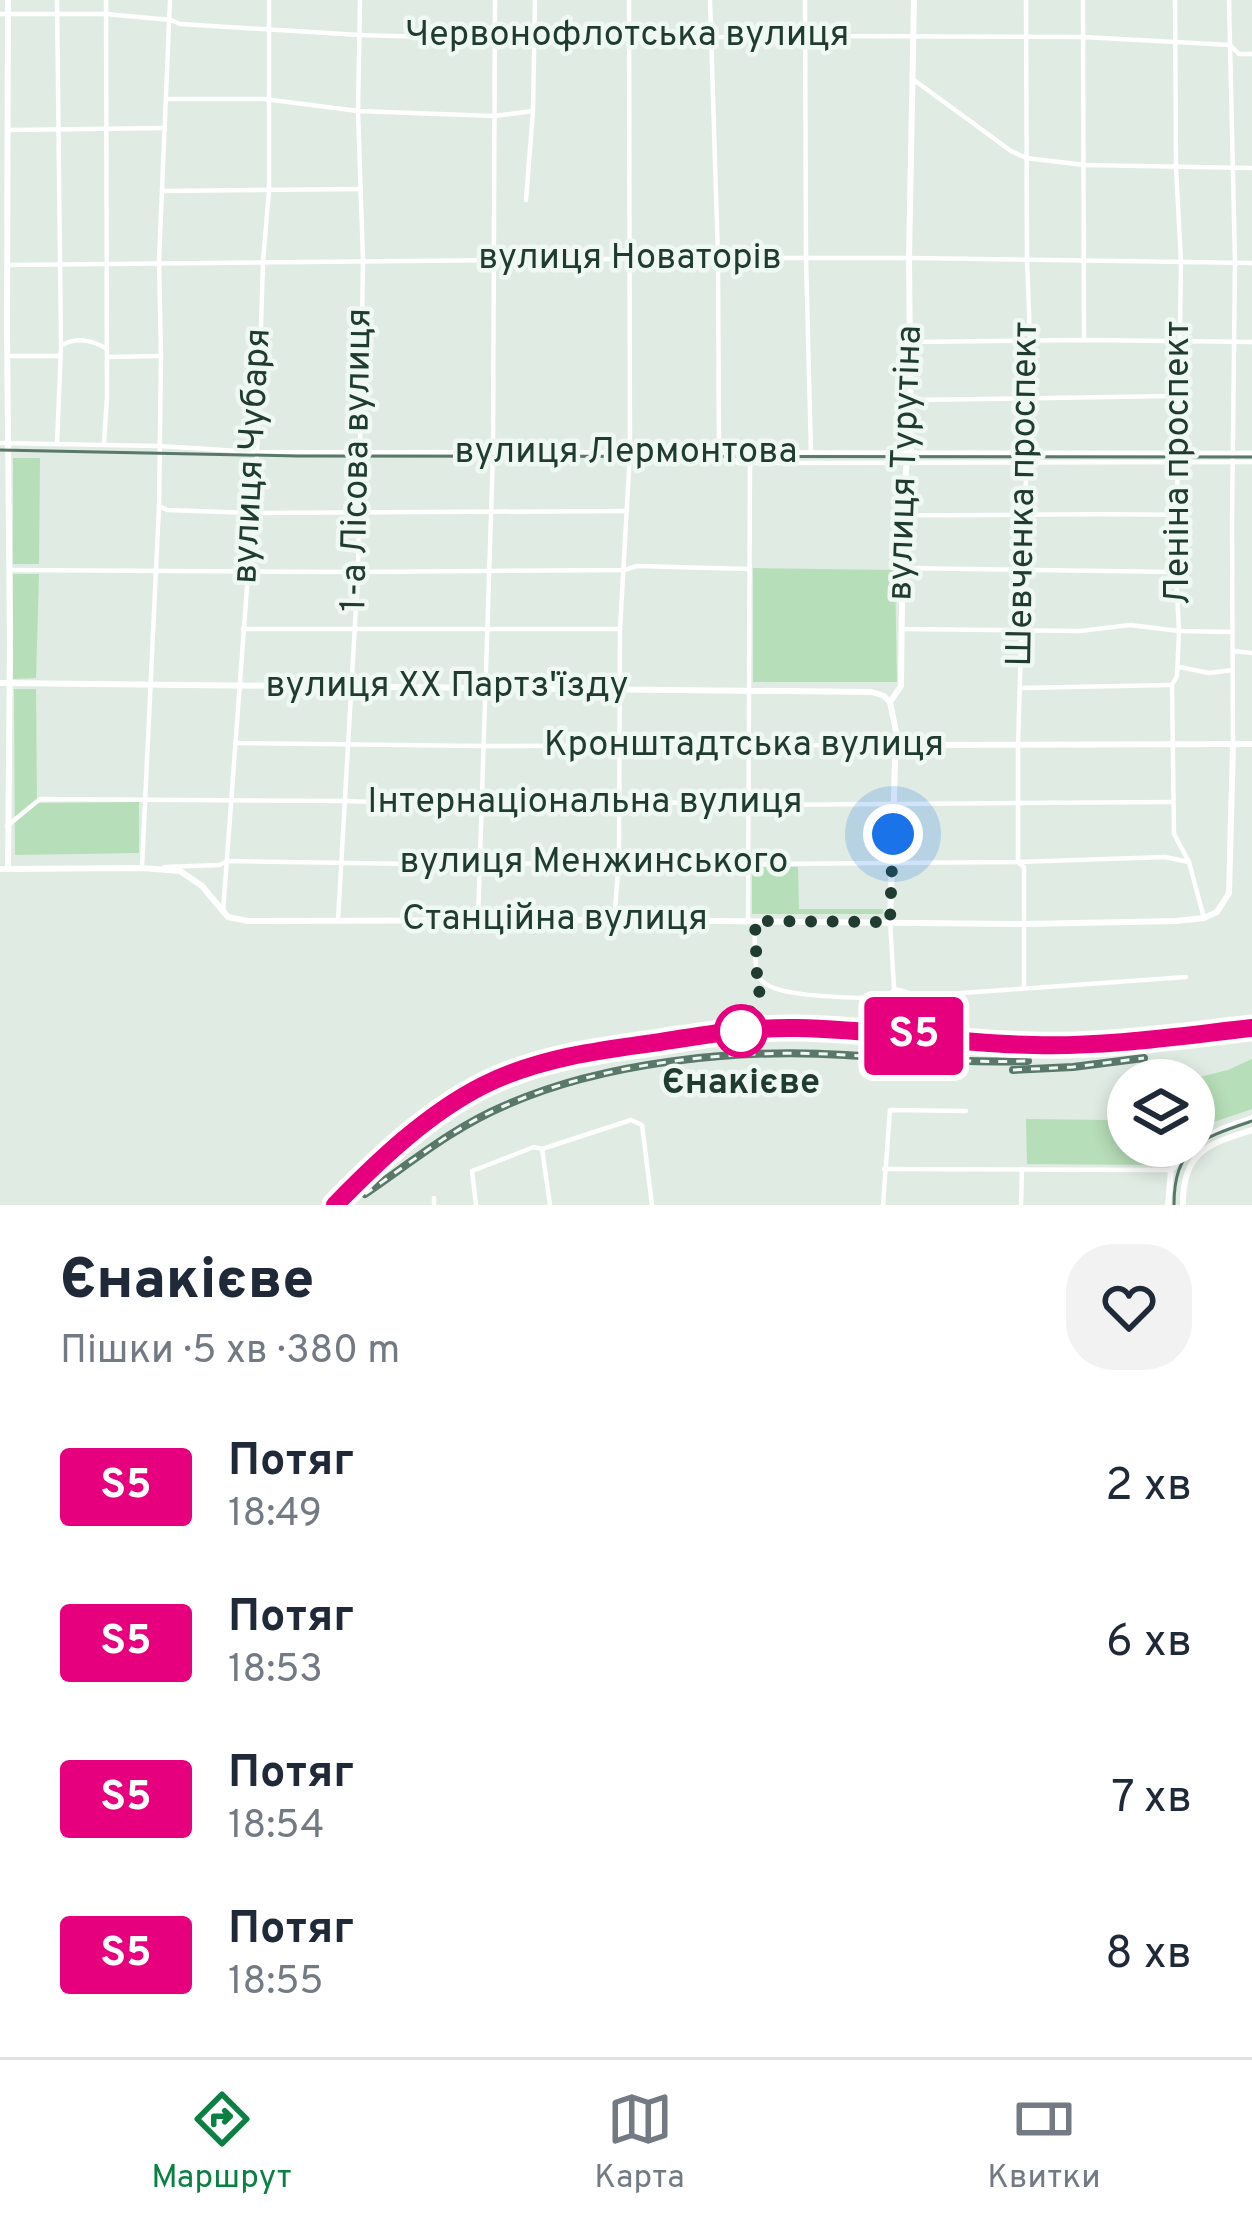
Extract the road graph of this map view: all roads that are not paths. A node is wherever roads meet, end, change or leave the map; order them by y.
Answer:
1 (8, 0) edge
2 (57, 0) edge
3 (106, 0) edge
4 (170, 0) edge
5 (269, 0) edge
6 (360, 0) edge
7 (495, 0) edge
8 (535, 0) edge
9 (628, 0) edge
10 (710, 0) edge
11 (805, 0) edge
12 (914, 0) edge
13 (1026, 0) edge
14 (1083, 0) edge
15 (1175, 0) edge
16 (1229, 0) edge
17 (57, 13) junction
18 (4, 14) edge
19 (106, 14) junction
20 (170, 20) junction
21 (270, 28) junction
22 (359, 35) junction
23 (805, 36) junction
24 (913, 36) junction
25 (1027, 37) junction
26 (1083, 37) junction
27 (495, 38) junction
28 (710, 38) junction
29 (629, 39) junction
30 (533, 40) junction
31 (1176, 44) junction
32 (1230, 45) junction
33 (1252, 54) edge
34 (914, 80) junction
35 (166, 99) junction
36 (269, 100) junction
37 (533, 111) junction
38 (358, 112) junction
39 (494, 116) junction
40 (60, 128) junction
41 (165, 128) junction
42 (104, 129) junction
43 (8, 130) junction
44 (1026, 158) junction
45 (1084, 165) junction
46 (1176, 166) junction
47 (1231, 167) junction
48 (1252, 168) edge
49 (361, 189) junction
50 (269, 190) junction
51 (163, 191) junction
52 (526, 200) dead end
53 (909, 257) junction
54 (718, 258) junction
55 (806, 258) junction
56 (627, 259) junction
57 (1027, 259) junction
58 (492, 260) junction
59 (1085, 260) junction
60 (159, 261) junction
61 (363, 261) junction
62 (263, 262) junction
63 (1181, 262) junction
64 (1235, 262) junction
65 (61, 263) junction
66 (106, 263) junction
67 (1252, 263) edge
68 (9, 265) junction
69 (1030, 340) junction
70 (1084, 340) junction
71 (1180, 340) junction
72 (911, 342) junction
73 (1235, 342) junction
74 (1252, 342) edge
75 (61, 346) junction
76 (107, 353) junction
77 (7, 356) junction
78 (61, 356) junction
79 (161, 356) junction
80 (1178, 396) junction
81 (1027, 398) junction
82 (911, 400) junction
83 (5, 443) edge
84 (57, 446) junction
85 (104, 446) junction
86 (158, 446) junction
87 (257, 452) junction
88 (359, 452) junction
89 (630, 452) junction
90 (1179, 452) junction
91 (1232, 452) junction
92 (494, 453) junction
93 (722, 453) junction
94 (1026, 453) junction
95 (1252, 453) edge
96 (811, 454) junction
97 (909, 458) junction
98 (1179, 461) junction
99 (1025, 462) junction
100 (1232, 462) junction
101 (1252, 462) edge
102 (750, 463) junction
103 (159, 506) junction
104 (627, 511) junction
105 (492, 512) junction
106 (251, 513) junction
107 (359, 513) junction
108 (902, 515) junction
109 (1177, 515) junction
110 (1024, 516) junction
111 (902, 568) junction
112 (748, 569) junction
113 (10, 570) junction
114 (624, 570) junction
115 (154, 571) junction
116 (248, 572) junction
117 (358, 572) junction
118 (490, 572) junction
119 (1024, 572) junction
120 (1176, 572) junction
121 (902, 628) junction
122 (243, 629) junction
123 (354, 629) junction
124 (620, 629) junction
125 (1021, 630) junction
126 (488, 631) junction
127 (1179, 631) junction
128 (1233, 632) junction
129 (1233, 652) junction
130 (1252, 653) edge
131 (1178, 666) junction
132 (1233, 670) junction
133 (5, 683) edge
134 (149, 685) junction
135 (1172, 685) junction
136 (240, 686) junction
137 (350, 687) junction
138 (485, 687) junction
139 (619, 688) junction
140 (1020, 688) junction
141 (749, 689) junction
142 (890, 702) junction
143 (235, 743) junction
144 (349, 744) junction
145 (1173, 744) junction
146 (618, 745) junction
147 (896, 745) junction
148 (1233, 745) junction
149 (1252, 745) edge
150 (483, 746) junction
151 (749, 746) junction
152 (1018, 746) junction
153 (143, 800) junction
154 (232, 801) junction
155 (346, 801) junction
156 (621, 801) junction
157 (1173, 802) junction
158 (1019, 804) junction
159 (894, 805) junction
160 (480, 806) junction
161 (747, 806) junction
162 (7, 826) junction
163 (228, 861) junction
164 (620, 861) junction
165 (891, 862) junction
166 (1018, 862) junction
167 (1189, 862) junction
168 (341, 863) junction
169 (748, 864) junction
170 (479, 865) junction
171 (142, 868) junction
172 (4, 869) edge
173 (223, 912) junction
174 (1204, 918) junction
175 (338, 920) junction
176 (478, 920) junction
177 (614, 920) junction
178 (752, 921) junction
179 (890, 922) junction
180 (1025, 924) junction
181 (1186, 976) dead end
182 (1024, 986) junction
183 (895, 989) junction
184 (966, 1111) dead end
185 (1252, 1118) edge
186 (1252, 1130) edge
187 (1215, 1132) edge
188 (542, 1149) junction
189 (1174, 1167) edge
190 (884, 1169) junction
191 (1022, 1169) junction
192 (1171, 1170) junction
193 (476, 1205) edge
194 (550, 1205) edge
195 (652, 1205) edge
196 (883, 1205) edge
197 (1022, 1205) edge
198 (1168, 1205) edge
199 (1183, 1205) edge

1 - 18 street
2 - 17 street
3 - 19 street
4 - 20 street
5 - 21 street, вулиця Чубаря
6 - 22 street, 1-а Лісова вулиця
7 - 27 street
8 - 30 street
9 - 29 street
10 - 28 street
11 - 23 street
12 - 24 street, вулиця Турутіна
13 - 25 street, Шевченка проспект
14 - 26 street
15 - 31 street, Леніна проспект
16 - 32 street
17 - 18 street, Червонофлотська вулиця
17 - 19 street, Червонофлотська вулиця
17 - 40 street
18 - 43 street
19 - 20 street, Червонофлотська вулиця
19 - 42 street
20 - 21 street, Червонофлотська вулиця
20 - 35 street
21 - 22 street, Червонофлотська вулиця
21 - 36 street, вулиця Чубаря
22 - 27 street, Червонофлотська вулиця
22 - 38 street, 1-а Лісова вулиця
23 - 24 street, Червонофлотська вулиця
23 - 28 street, Червонофлотська вулиця
23 - 55 street
24 - 25 street, Червонофлотська вулиця
24 - 34 street, вулиця Турутіна
25 - 26 street, Червонофлотська вулиця
25 - 44 street, Шевченка проспект
26 - 31 street, Червонофлотська вулиця
26 - 45 street
27 - 30 street, Червонофлотська вулиця
27 - 39 street
28 - 29 street, Червонофлотська вулиця
28 - 54 street
29 - 30 street, Червонофлотська вулиця
29 - 56 street
30 - 37 street
31 - 32 street, Червонофлотська вулиця
31 - 46 street, Леніна проспект
32 - 33 street, Червонофлотська вулиця
32 - 47 street
34 - 44 street
34 - 53 street, вулиця Турутіна
35 - 36 street
35 - 41 street
36 - 38 street
36 - 50 street, вулиця Чубаря
37 - 39 street
37 - 52 street
38 - 39 street
38 - 49 street, 1-а Лісова вулиця
39 - 58 street
40 - 42 street
40 - 43 street
40 - 65 street
41 - 42 street
41 - 51 street
42 - 66 street
43 - 68 street
44 - 45 street
44 - 57 street, Шевченка проспект
45 - 46 street
45 - 59 street
46 - 47 street
46 - 63 street, Леніна проспект
47 - 48 street
47 - 64 street
49 - 50 street
49 - 61 street, 1-а Лісова вулиця
50 - 51 street
50 - 62 street, вулиця Чубаря
51 - 60 street
53 - 55 street, вулиця Новаторів
53 - 57 street, вулиця Новаторів
53 - 72 street, вулиця Турутіна
54 - 55 street, вулиця Новаторів
54 - 56 street, вулиця Новаторів
54 - 93 street
55 - 96 street
56 - 58 street, вулиця Новаторів
56 - 89 street
57 - 59 street, вулиця Новаторів
57 - 69 street, Шевченка проспект
58 - 61 street, вулиця Новаторів
58 - 92 street
59 - 63 street, вулиця Новаторів
59 - 70 street
60 - 62 street, вулиця Новаторів
60 - 66 street, вулиця Новаторів
60 - 79 street
61 - 62 street, вулиця Новаторів
61 - 88 street, 1-а Лісова вулиця
62 - 87 street, вулиця Чубаря
63 - 64 street, вулиця Новаторів
63 - 71 street, Леніна проспект
64 - 67 street, вулиця Новаторів
64 - 73 street
65 - 66 street, вулиця Новаторів
65 - 68 street, вулиця Новаторів
65 - 75 street
66 - 76 street
68 - 77 street
69 - 70 street
69 - 72 street
69 - 81 street, Шевченка проспект
70 - 71 street
71 - 73 street
71 - 80 street, Леніна проспект
72 - 82 street, вулиця Турутіна
73 - 74 street
73 - 91 street
75 - 76 street
75 - 78 street
76 - 79 street
76 - 85 street
77 - 78 street
77 - 83 street
78 - 84 street
79 - 86 street
80 - 81 street
80 - 90 street, Леніна проспект
81 - 82 street
81 - 94 street, Шевченка проспект
82 - 97 street, вулиця Турутіна
83 - 84 street, вулиця Лермонтова
83 - 113 street
84 - 85 street, вулиця Лермонтова
85 - 86 street, вулиця Лермонтова
86 - 87 street, вулиця Лермонтова
86 - 103 street
87 - 88 street, вулиця Лермонтова
87 - 106 street, вулиця Чубаря
88 - 92 street, вулиця Лермонтова
88 - 107 street, 1-а Лісова вулиця
89 - 92 street, вулиця Лермонтова
89 - 93 street, вулиця Лермонтова
89 - 104 street
90 - 91 street, вулиця Лермонтова
90 - 94 street, вулиця Лермонтова
90 - 98 street, Леніна проспект
91 - 95 street, вулиця Лермонтова
91 - 100 street
92 - 105 street
93 - 96 street, вулиця Лермонтова
93 - 102 street, вулиця Лермонтова
94 - 97 street, вулиця Лермонтова
94 - 99 street, Шевченка проспект
96 - 97 street, вулиця Лермонтова
97 - 99 street, вулиця Лермонтова
97 - 102 street, вулиця Лермонтова
97 - 108 street, вулиця Турутіна
98 - 99 street, вулиця Лермонтова
98 - 100 street, вулиця Лермонтова
98 - 109 street, Леніна проспект
99 - 110 street, Шевченка проспект
100 - 101 street, вулиця Лермонтова
100 - 128 street
102 - 112 street
103 - 106 street
103 - 115 street
104 - 105 street
104 - 114 street
105 - 107 street
105 - 118 street
106 - 107 street
106 - 116 street, вулиця Чубаря
107 - 117 street, 1-а Лісова вулиця
108 - 110 street
108 - 111 street, вулиця Турутіна
109 - 110 street
109 - 120 street, Леніна проспект
110 - 119 street, Шевченка проспект
111 - 119 street
111 - 121 street, вулиця Турутіна
112 - 114 street
112 - 141 street
113 - 115 street
113 - 133 street
114 - 118 street
114 - 124 street
115 - 116 street
115 - 134 street
116 - 117 street
116 - 122 street, вулиця Чубаря
117 - 118 street
117 - 123 street, 1-а Лісова вулиця
118 - 126 street
119 - 120 street
119 - 125 street, Шевченка проспект
120 - 127 street, Леніна проспект
121 - 125 street
121 - 142 street, вулиця Турутіна
122 - 123 street
122 - 136 street, вулиця Чубаря
123 - 126 street
123 - 137 street, 1-а Лісова вулиця
124 - 126 street
124 - 139 street
125 - 127 street
125 - 140 street, Шевченка проспект
126 - 138 street
127 - 128 street
127 - 131 street, Леніна проспект
128 - 129 street
129 - 130 street
129 - 132 street
131 - 132 street
131 - 135 street, Леніна проспект
132 - 148 street
133 - 134 street, вулиця XX Партз'їзду
133 - 162 street
134 - 136 street, вулиця XX Партз'їзду
134 - 153 street
135 - 140 street
135 - 145 street, Леніна проспект
136 - 137 street, вулиця XX Партз'їзду
136 - 143 street, вулиця Чубаря
137 - 138 street, вулиця XX Партз'їзду
137 - 144 street, 1-а Лісова вулиця
138 - 139 street, вулиця XX Партз'їзду
138 - 150 street
139 - 141 street, вулиця XX Партз'їзду
139 - 146 street
140 - 152 street, Шевченка проспект
141 - 142 street, вулиця XX Партз'їзду
141 - 151 street
142 - 147 street, вулиця Турутіна
143 - 144 street, Кронштадтська вулиця
143 - 154 street, вулиця Чубаря
144 - 150 street, Кронштадтська вулиця
144 - 155 street, 1-а Лісова вулиця
145 - 148 street, Кронштадтська вулиця
145 - 152 street, Кронштадтська вулиця
145 - 157 street, Леніна проспект
146 - 150 street, Кронштадтська вулиця
146 - 151 street, Кронштадтська вулиця
146 - 156 street
147 - 151 street, Кронштадтська вулиця
147 - 152 street, Кронштадтська вулиця
147 - 159 street, вулиця Турутіна
148 - 149 street, Кронштадтська вулиця
148 - 174 street
150 - 160 street
151 - 161 street
152 - 158 street, Шевченка проспект
153 - 154 street, Інтернаціональна вулиця
153 - 162 street, Інтернаціональна вулиця
153 - 171 street
154 - 155 street, Інтернаціональна вулиця
154 - 163 street, вулиця Чубаря
155 - 160 street, Інтернаціональна вулиця
155 - 168 street, 1-а Лісова вулиця
156 - 160 street, Інтернаціональна вулиця
156 - 161 street, Інтернаціональна вулиця
156 - 164 street
157 - 158 street, Інтернаціональна вулиця
157 - 167 street, Леніна проспект
158 - 159 street, Інтернаціональна вулиця
158 - 166 street, Шевченка проспект
159 - 161 street, Інтернаціональна вулиця
159 - 165 street, вулиця Турутіна
160 - 170 street
161 - 169 street
162 - 172 street
163 - 168 street, вулиця Менжинського
163 - 171 street, вулиця Менжинського
163 - 173 street, вулиця Чубаря
164 - 169 street, вулиця Менжинського
164 - 170 street, вулиця Менжинського
164 - 177 street
165 - 166 street, вулиця Менжинського
165 - 169 street, вулиця Менжинського
165 - 179 street, вулиця Турутіна
166 - 167 street, вулиця Менжинського
166 - 180 street, Шевченка проспект
167 - 174 street, Леніна проспект
168 - 170 street, вулиця Менжинського
168 - 175 street, 1-а Лісова вулиця
169 - 178 street
170 - 176 street
171 - 172 street, вулиця Менжинського
171 - 173 street
173 - 175 street, Станційна вулиця
174 - 180 street, Станційна вулиця
175 - 176 street, Станційна вулиця
176 - 177 street, Станційна вулиця
177 - 178 street, Станційна вулиця
178 - 179 street, Станційна вулиця
178 - 183 street
179 - 180 street, Станційна вулиця
179 - 183 street
180 - 182 street, Шевченка проспект
181 - 182 street
182 - 183 street
184 - 190 street
185 - 187 street
186 - 199 street
188 - 193 street
188 - 194 street
188 - 195 street
189 - 192 street
190 - 191 street
190 - 196 street
191 - 192 street
191 - 197 street
192 - 198 street

